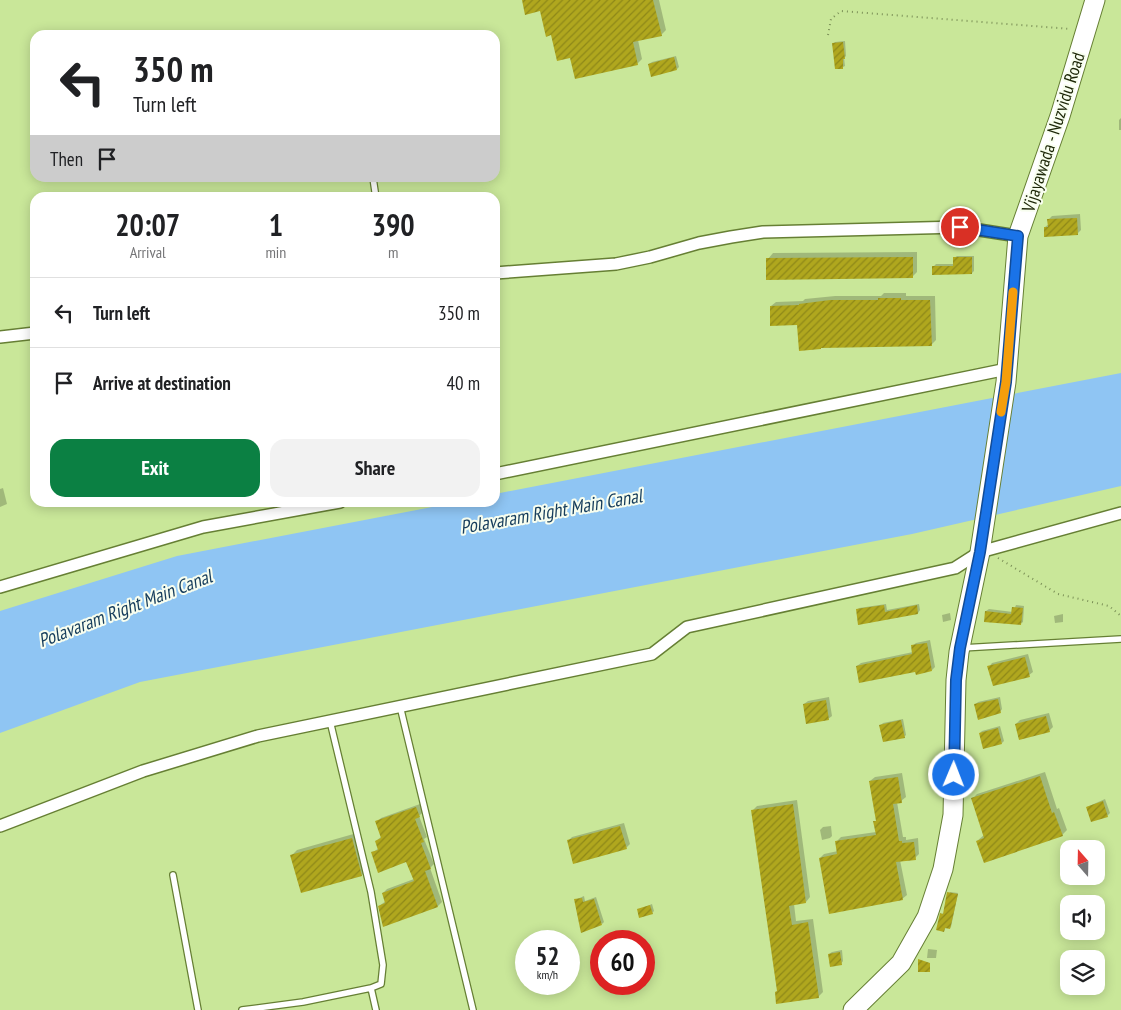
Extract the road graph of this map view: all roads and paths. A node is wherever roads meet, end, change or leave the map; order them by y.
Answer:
1 (1095, 0) edge
2 (1086, 30) junction
3 (828, 35) dead end
4 (1018, 236) junction
5 (500, 273) edge
6 (30, 333) edge
7 (0, 336) edge
8 (1006, 375) junction
9 (500, 473) edge
10 (313, 507) edge
11 (1121, 513) edge
12 (985, 551) junction
13 (0, 587) edge
14 (1121, 616) edge
15 (1121, 639) edge
16 (960, 648) junction
17 (400, 706) junction
18 (330, 721) junction
19 (0, 826) edge
20 (173, 875) dead end
21 (370, 988) junction
22 (198, 1010) edge
23 (242, 1010) edge
24 (376, 1010) edge
25 (474, 1010) edge
26 (853, 1010) edge

1 - 2 main road, Vijayawada - Nuzvidu Road
2 - 3 path
2 - 4 main road, Vijayawada - Nuzvidu Road
4 - 5 street
4 - 8 main road, Vijayawada - Nuzvidu Road
6 - 7 street
8 - 9 street
8 - 12 main road, Vijayawada - Nuzvidu Road
10 - 13 street
11 - 12 street
12 - 14 path
12 - 16 main road, Vijayawada - Nuzvidu Road
12 - 17 street
15 - 16 lane
16 - 26 main road, Vijayawada - Nuzvidu Road
17 - 18 street
17 - 25 lane
18 - 19 street
18 - 21 lane
20 - 22 lane
21 - 23 lane
21 - 24 lane

